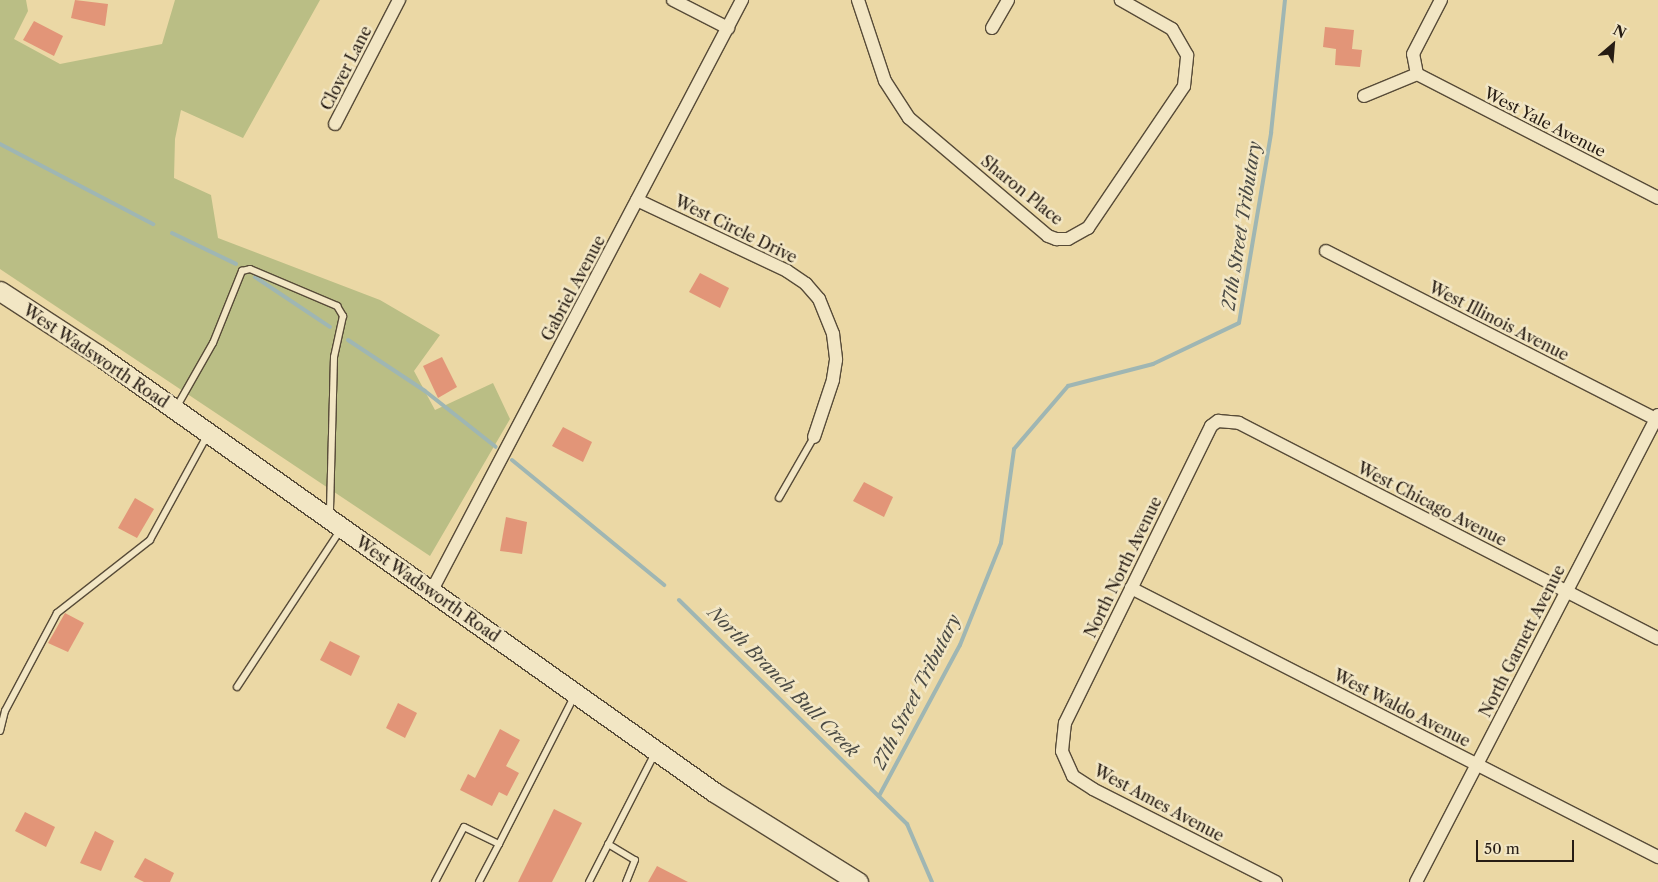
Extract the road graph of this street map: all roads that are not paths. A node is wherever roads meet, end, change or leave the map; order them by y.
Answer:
1 (399, 0) edge
2 (674, 0) edge
3 (742, 0) edge
4 (858, 0) edge
5 (1008, 0) edge
6 (1121, 0) edge
7 (1441, 0) edge
8 (728, 28) junction
9 (992, 28) dead end
10 (1417, 74) junction
11 (1364, 96) dead end
12 (335, 124) dead end
13 (1658, 198) edge
14 (638, 200) junction
15 (1326, 251) dead end
16 (0, 291) edge
17 (175, 409) junction
18 (1657, 418) edge
19 (208, 433) junction
20 (814, 437) joint
21 (1201, 448) joint
22 (778, 498) dead end
23 (336, 524) junction
24 (1131, 588) junction
25 (1566, 591) junction
26 (431, 592) junction
27 (1658, 638) edge
28 (237, 687) dead end
29 (576, 694) junction
30 (1075, 701) joint
31 (0, 731) edge
32 (656, 751) junction
33 (1477, 764) junction
34 (499, 844) junction
35 (608, 844) junction
36 (1658, 856) edge
37 (435, 882) edge
38 (479, 882) edge
39 (589, 882) edge
40 (626, 882) edge
41 (858, 882) edge
42 (1276, 882) edge
43 (1416, 882) edge

1 - 12 street, Clover Lane
2 - 8 street
3 - 8 street, Gabriel Avenue
4 - 6 street, Sharon Place
5 - 9 street
7 - 10 street
8 - 14 street, Gabriel Avenue
10 - 11 street
10 - 13 street, West Yale Avenue
14 - 20 street, West Circle Drive
14 - 26 street, Gabriel Avenue
15 - 18 street, West Illinois Avenue
16 - 17 main road, West Wadsworth Road
17 - 19 main road, West Wadsworth Road
17 - 23 lane
18 - 25 street, North Garnett Avenue
19 - 23 main road, West Wadsworth Road
19 - 31 lane
20 - 22 lane
21 - 24 street, North North Avenue
21 - 25 street, West Chicago Avenue
23 - 26 main road, West Wadsworth Road
23 - 28 lane
24 - 30 street, North North Avenue
24 - 33 street, West Waldo Avenue
25 - 27 street, West Chicago Avenue
25 - 33 street, North Garnett Avenue
26 - 29 main road, West Wadsworth Road
29 - 32 main road, West Wadsworth Road
29 - 34 lane
30 - 42 street, West Ames Avenue
32 - 35 lane
32 - 41 main road, West Wadsworth Road
33 - 36 street, West Waldo Avenue
33 - 43 street, North Garnett Avenue
34 - 37 lane
34 - 38 lane
35 - 39 lane
35 - 40 lane

